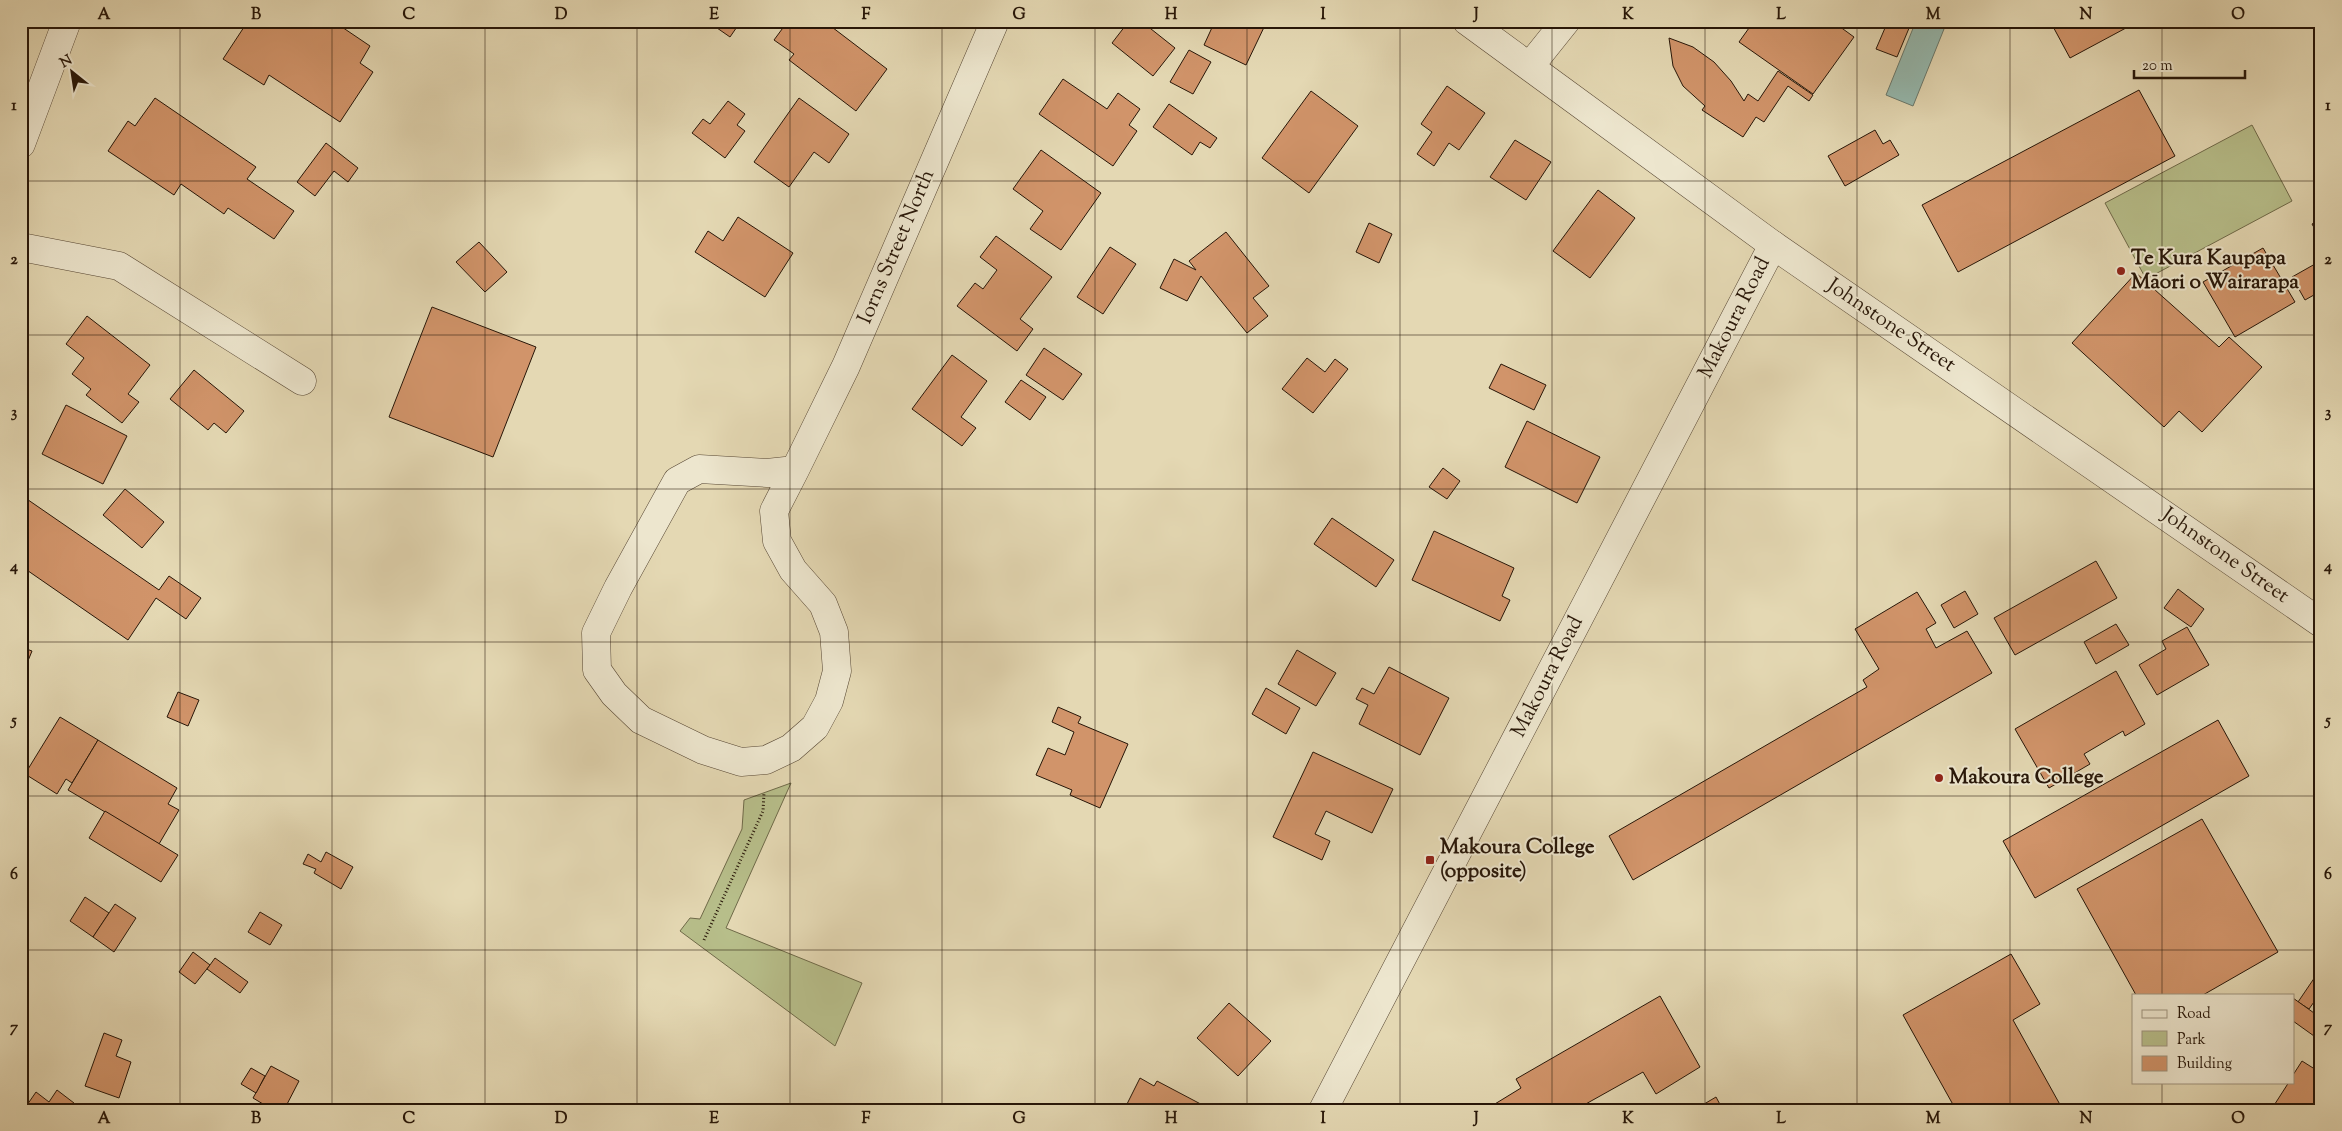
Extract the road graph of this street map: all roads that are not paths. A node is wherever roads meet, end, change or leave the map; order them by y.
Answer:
1 (67, 21) edge
2 (995, 21) edge
3 (1467, 21) edge
4 (1566, 21) edge
5 (1530, 66) junction
6 (21, 144) edge
7 (1772, 245) junction
8 (21, 247) edge
9 (302, 381) dead end
10 (795, 470) junction
11 (2321, 623) edge
12 (1324, 1110) edge

1 - 6 street
2 - 10 street, Iorns Street North
3 - 5 street, Johnstone Street
4 - 5 street
5 - 7 street, Johnstone Street
7 - 11 street, Johnstone Street
7 - 12 street, Makoura Road
8 - 9 street
10 - 10 street, Iorns Street North

